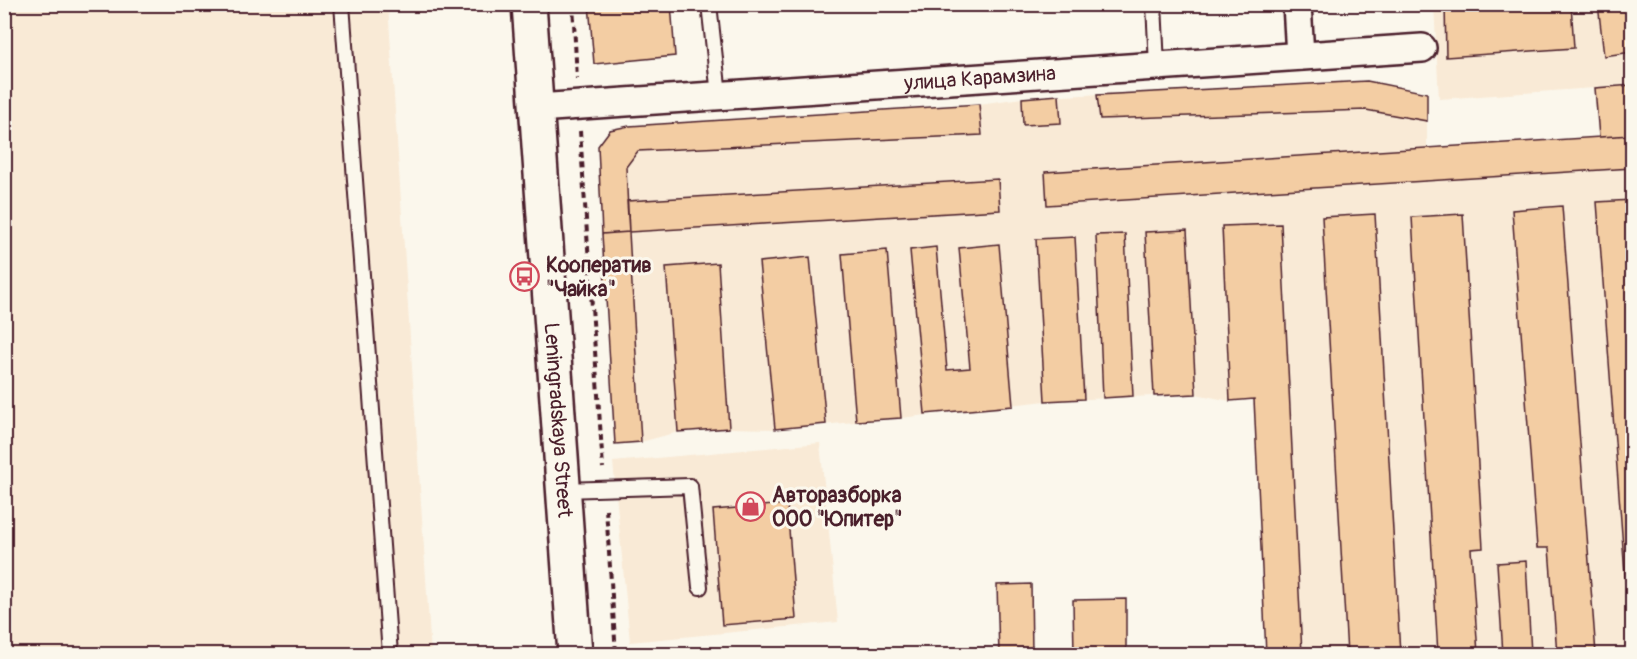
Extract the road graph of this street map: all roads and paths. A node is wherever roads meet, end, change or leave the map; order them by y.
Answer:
1 (342, 4) edge
2 (529, 4) edge
3 (573, 4) edge
4 (709, 4) edge
5 (1154, 4) edge
6 (1297, 4) edge
7 (1422, 48) dead end
8 (1300, 56) junction
9 (1157, 66) junction
10 (719, 95) junction
11 (579, 105) junction
12 (537, 108) junction
13 (605, 489) junction
14 (564, 490) junction
15 (700, 587) dead end
16 (390, 654) edge
17 (575, 654) edge
18 (616, 654) edge

1 - 16 lane
2 - 12 main road, Leningradskaya Street
3 - 11 path
4 - 10 lane
5 - 9 lane
6 - 8 street
7 - 8 street, улица Карамзина
8 - 9 street, улица Карамзина
9 - 10 street, улица Карамзина
10 - 11 street, улица Карамзина
11 - 12 street, улица Карамзина
11 - 13 path
12 - 14 main road, Leningradskaya Street
13 - 14 lane
13 - 15 lane
13 - 18 path
14 - 17 main road, Leningradskaya Street

